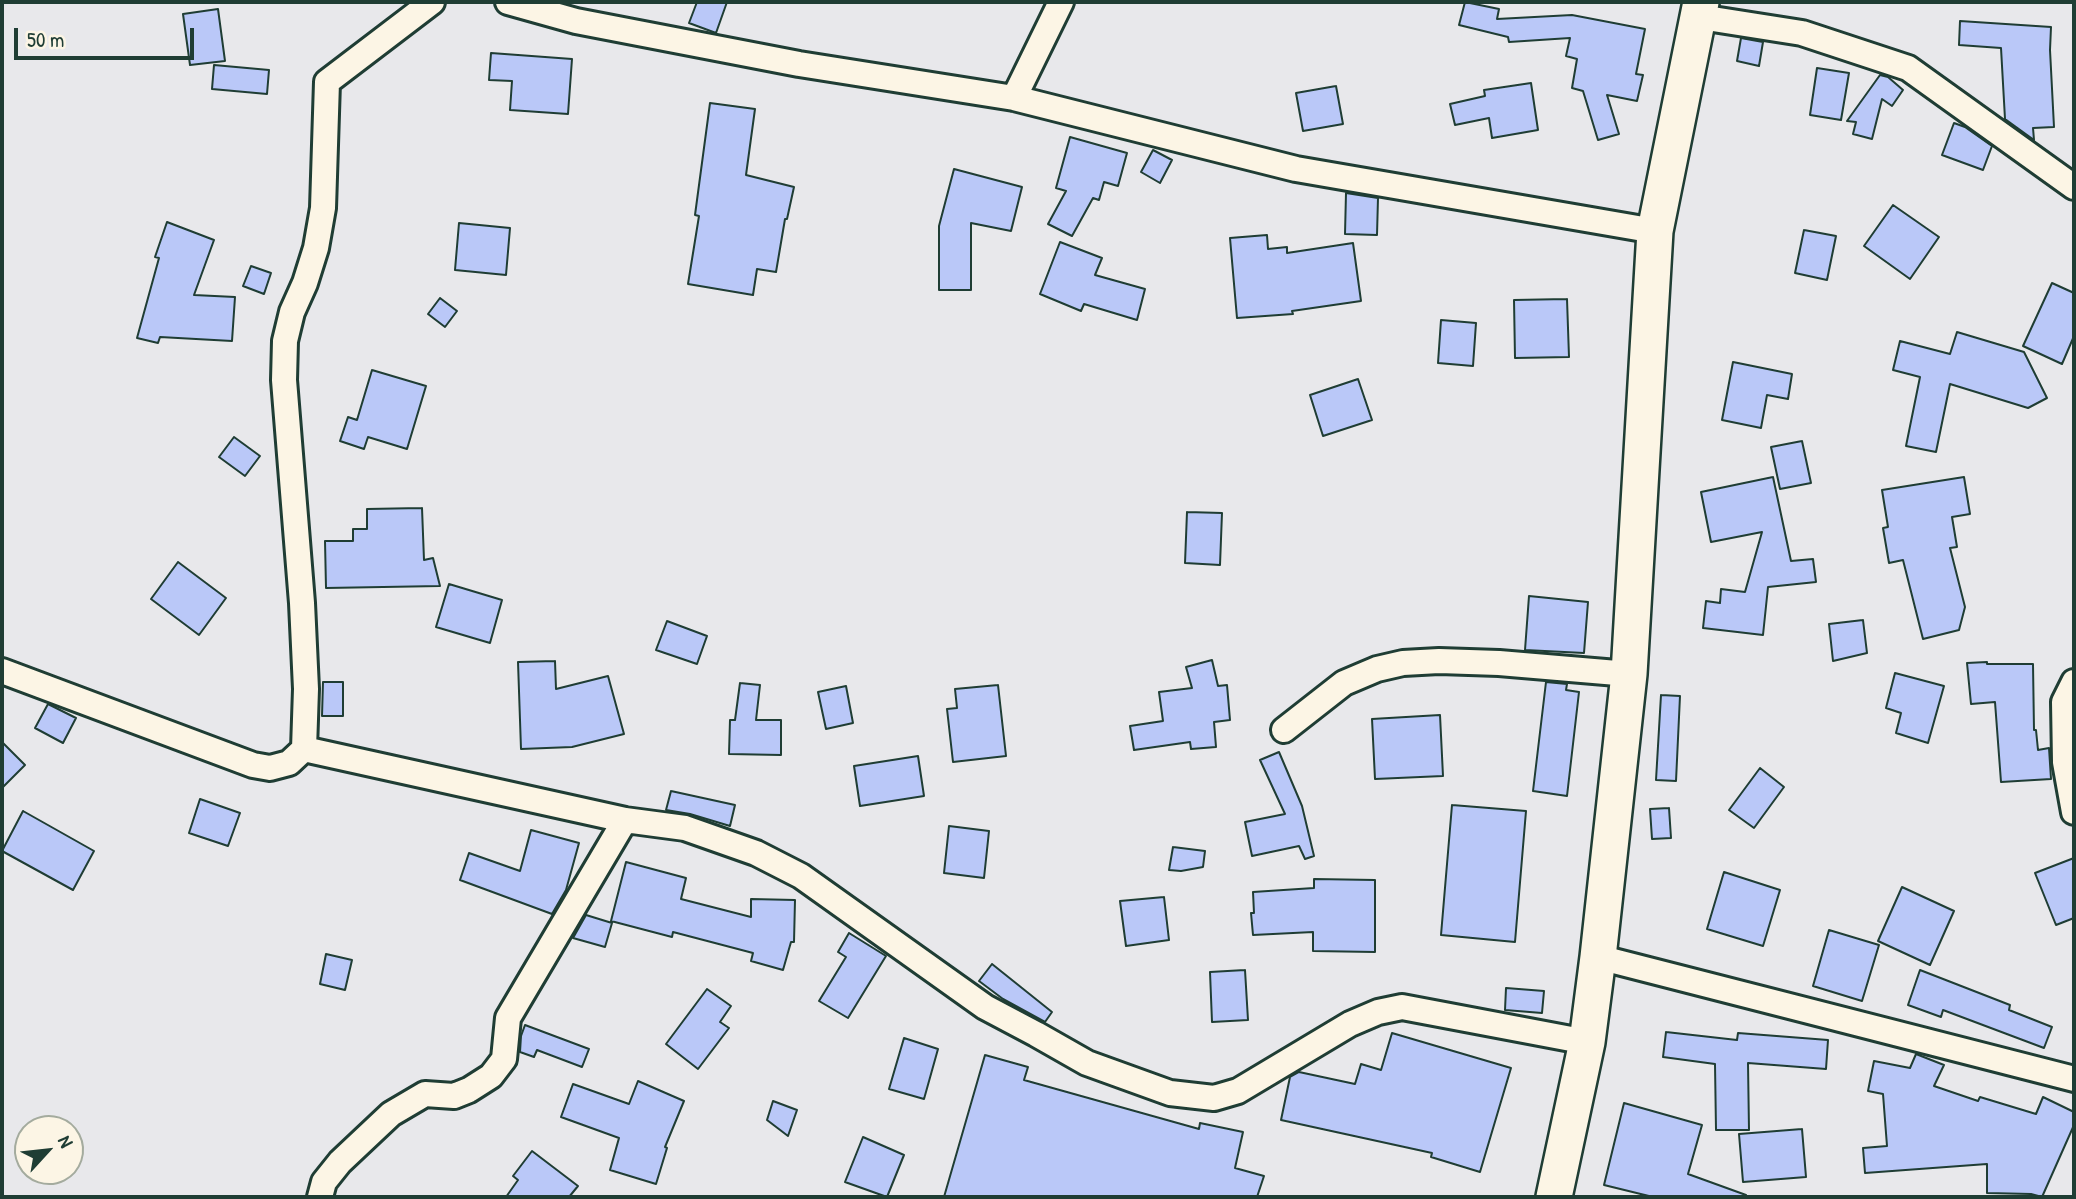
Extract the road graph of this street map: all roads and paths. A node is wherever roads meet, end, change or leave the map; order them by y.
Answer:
1 (432, 2) edge
2 (508, 2) edge
3 (1061, 2) edge
4 (1701, 9) edge
5 (1014, 98) junction
6 (2074, 187) edge
7 (1655, 231) junction
8 (2, 671) edge
9 (1629, 674) junction
10 (2074, 682) edge
11 (1284, 730) dead end
12 (304, 749) junction
13 (2074, 813) edge
14 (625, 820) junction
15 (1598, 957) junction
16 (1587, 1042) junction
17 (2074, 1079) edge
18 (320, 1197) edge
19 (1554, 1197) edge

1 - 12 street
2 - 5 street
3 - 5 street
4 - 6 street
4 - 7 main road
5 - 7 street
7 - 9 main road
8 - 12 street
9 - 11 street
9 - 15 main road
10 - 13 street
12 - 14 street
14 - 16 street
14 - 18 street
15 - 16 main road
15 - 17 street
16 - 19 main road

